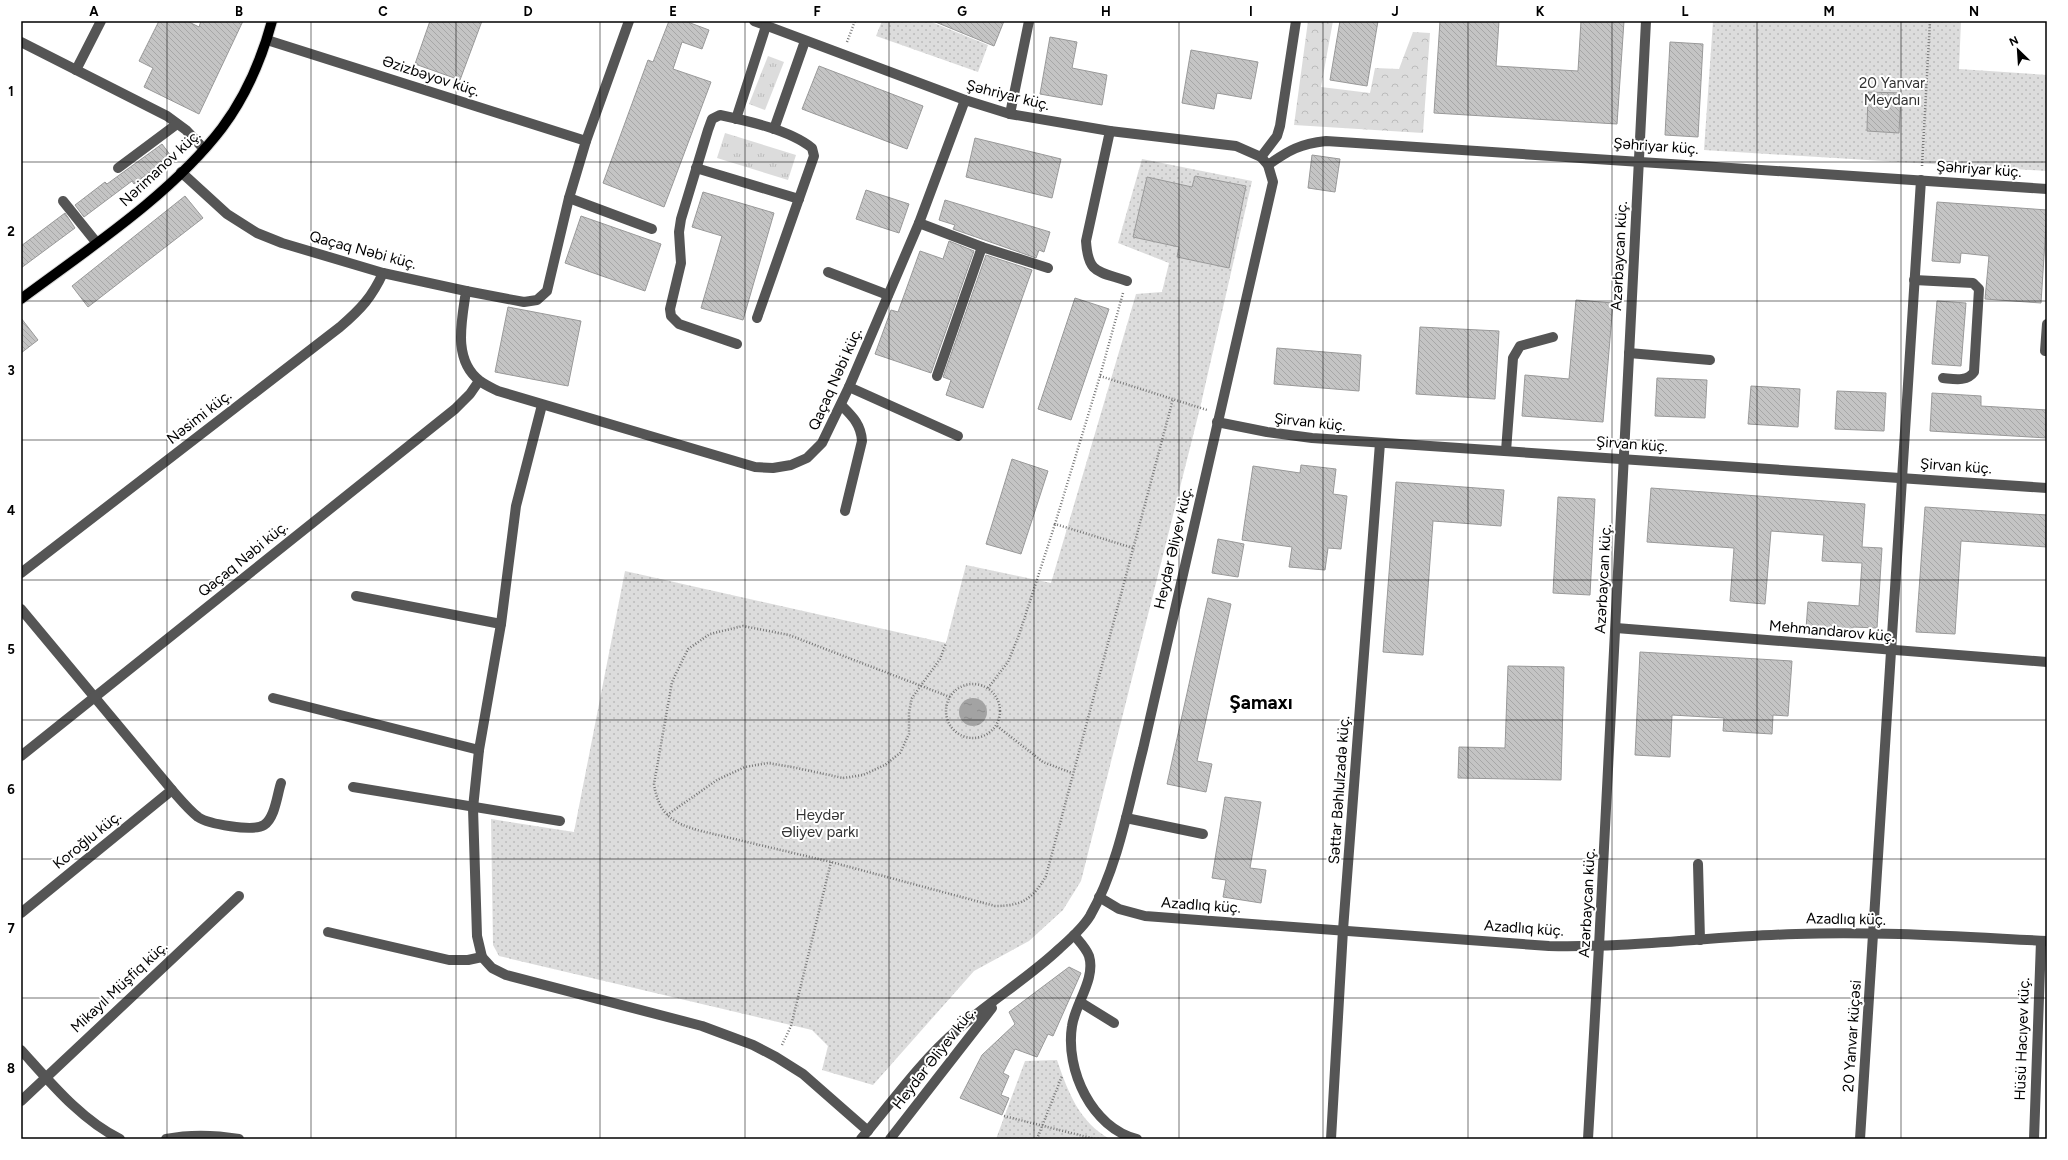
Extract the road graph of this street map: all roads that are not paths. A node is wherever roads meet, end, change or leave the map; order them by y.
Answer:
1 (101, 21) edge
2 (272, 21) edge
3 (629, 21) edge
4 (754, 21) edge
5 (1030, 21) edge
6 (1296, 21) edge
7 (1646, 21) edge
8 (766, 26) junction
9 (267, 40) junction
10 (21, 42) edge
11 (805, 42) junction
12 (76, 70) junction
13 (964, 100) junction
14 (1010, 114) junction
15 (736, 118) junction
16 (177, 124) junction
17 (774, 129) junction
18 (1110, 130) junction
19 (586, 142) junction
20 (204, 149) junction
21 (1265, 160) junction
22 (1639, 160) junction
23 (118, 168) dead end
24 (696, 168) junction
25 (181, 172) junction
26 (1921, 180) junction
27 (2047, 189) edge
28 (570, 198) junction
29 (799, 199) junction
30 (63, 201) dead end
31 (919, 222) junction
32 (652, 229) dead end
33 (96, 242) junction
34 (982, 247) junction
35 (1048, 268) dead end
36 (383, 272) junction
37 (828, 272) dead end
38 (1914, 280) junction
39 (1127, 281) road end
40 (466, 291) junction
41 (888, 295) junction
42 (21, 299) edge
43 (757, 318) dead end
44 (2047, 324) edge
45 (1553, 337) dead end
46 (738, 344) dead end
47 (2045, 351) dead end
48 (1629, 353) junction
49 (1710, 360) dead end
50 (937, 376) dead end
51 (1943, 378) dead end
52 (479, 381) junction
53 (849, 387) junction
54 (841, 404) junction
55 (542, 405) junction
56 (1218, 418) junction
57 (958, 436) dead end
58 (1380, 443) junction
59 (1506, 451) junction
60 (1624, 459) junction
61 (1902, 477) junction
62 (2047, 488) edge
63 (845, 511) dead end
64 (21, 573) edge
65 (356, 596) dead end
66 (21, 609) edge
67 (501, 624) junction
68 (1616, 628) junction
69 (1891, 650) junction
70 (2047, 662) edge
71 (95, 698) junction
72 (273, 698) dead end
73 (479, 750) junction
74 (21, 756) edge
75 (281, 783) dead end
76 (353, 788) dead end
77 (172, 790) junction
78 (473, 808) junction
79 (1126, 818) junction
80 (560, 821) dead end
81 (1203, 834) dead end
82 (1698, 864) dead end
83 (239, 896) dead end
84 (1099, 897) junction
85 (21, 913) edge
86 (1343, 930) junction
87 (328, 932) dead end
88 (1874, 934) junction
89 (1074, 936) junction
90 (1700, 940) junction
91 (2044, 941) edge
92 (1599, 946) junction
93 (482, 957) junction
94 (1001, 996) junction
95 (1080, 1002) junction
96 (1114, 1023) dead end
97 (21, 1050) edge
98 (45, 1077) junction
99 (21, 1101) edge
100 (868, 1131) junction
101 (120, 1139) edge
102 (166, 1139) edge
103 (239, 1139) edge
104 (861, 1139) edge
105 (890, 1139) edge
106 (1137, 1139) edge
107 (1331, 1139) edge
108 (1588, 1139) edge
109 (1860, 1139) edge
110 (2034, 1139) edge

1 - 12 street
2 - 9 main road, Nərimanov küç.
3 - 19 street
4 - 8 street, Şəhriyar küç.
5 - 14 street
6 - 21 street
7 - 22 street, Azərbaycan küç.
8 - 11 street, Şəhriyar küç.
8 - 15 street
9 - 19 street, Əzizbəyov küç.
9 - 20 main road, Nərimanov küç.
10 - 12 street
11 - 13 street, Şəhriyar küç.
11 - 17 street
12 - 16 street
13 - 14 street, Şəhriyar küç.
13 - 31 street, Qaçaq Nəbi küç.
14 - 18 street, Şəhriyar küç.
15 - 17 street
15 - 24 street
16 - 20 street
16 - 23 street
17 - 29 street
18 - 21 street, Şəhriyar küç.
18 - 39 street
19 - 28 street
20 - 25 main road, Nərimanov küç.
21 - 22 street, Şəhriyar küç.
21 - 56 street, Heydər Əliyev küç.
22 - 26 street, Şəhriyar küç.
22 - 48 street, Azərbaycan küç.
24 - 29 street
24 - 46 street
25 - 33 main road, Nərimanov küç.
25 - 36 street, Qaçaq Nəbi küç.
26 - 27 street, Şəhriyar küç.
26 - 38 street, 20 Yanvar küçəsi
28 - 32 street
28 - 40 street
29 - 43 street
30 - 33 street
31 - 34 street
31 - 41 street, Qaçaq Nəbi küç.
33 - 42 main road, Nərimanov küç.
34 - 35 street
34 - 50 street
36 - 40 street, Qaçaq Nəbi küç.
36 - 64 street, Nəsimi küç.
37 - 41 street
38 - 51 street
38 - 61 street, 20 Yanvar küçəsi
40 - 52 street, Qaçaq Nəbi küç.
41 - 53 street, Qaçaq Nəbi küç.
44 - 47 street
45 - 59 street
48 - 49 street
48 - 60 street, Azərbaycan küç.
52 - 55 street, Qaçaq Nəbi küç.
52 - 71 street, Qaçaq Nəbi küç.
53 - 54 street, Qaçaq Nəbi küç.
53 - 57 street
54 - 55 street, Qaçaq Nəbi küç.
54 - 63 street
55 - 67 street
56 - 58 street, Şirvan küç.
56 - 79 street, Heydər Əliyev küç.
58 - 59 street, Şirvan küç.
58 - 86 street, Səttar Bəhlulzadə küç.
59 - 60 street, Şirvan küç.
60 - 61 street, Şirvan küç.
60 - 68 street, Azərbaycan küç.
61 - 62 street, Şirvan küç.
61 - 69 street, 20 Yanvar küçəsi
65 - 67 street
66 - 71 street
67 - 73 street
68 - 69 street, Mehmandarov küç.
68 - 92 street, Azərbaycan küç.
69 - 70 street, Mehmandarov küç.
69 - 88 street, 20 Yanvar küçəsi
71 - 74 street, Qaçaq Nəbi küç.
71 - 77 street
72 - 73 street
73 - 78 street
75 - 77 street
76 - 78 street
77 - 85 street, Koroğlu küç.
78 - 80 street
78 - 93 street
79 - 81 street
79 - 84 street, Heydər Əliyev küç.
82 - 90 street
83 - 98 street, Mikayıl Müşfiq küç.
84 - 86 street, Azadlıq küç.
84 - 89 street, Heydər Əliyev küç.
86 - 92 street, Azadlıq küç.
86 - 107 street, Səttar Bəhlulzadə küç.
87 - 93 street
88 - 90 street, Azadlıq küç.
88 - 91 street, Azadlıq küç.
88 - 109 street, 20 Yanvar küçəsi
89 - 94 street, Heydər Əliyev küç.
89 - 95 street
90 - 92 street, Azadlıq küç.
91 - 110 street, Hüsü Hacıyev küç.
92 - 108 street, Azərbaycan küç.
93 - 100 street
94 - 100 street
94 - 105 street, Heydər Əliyev küç.
95 - 96 street
95 - 106 street
97 - 98 street
98 - 99 street, Mikayıl Müşfiq küç.
98 - 101 street
100 - 104 street
102 - 103 street

